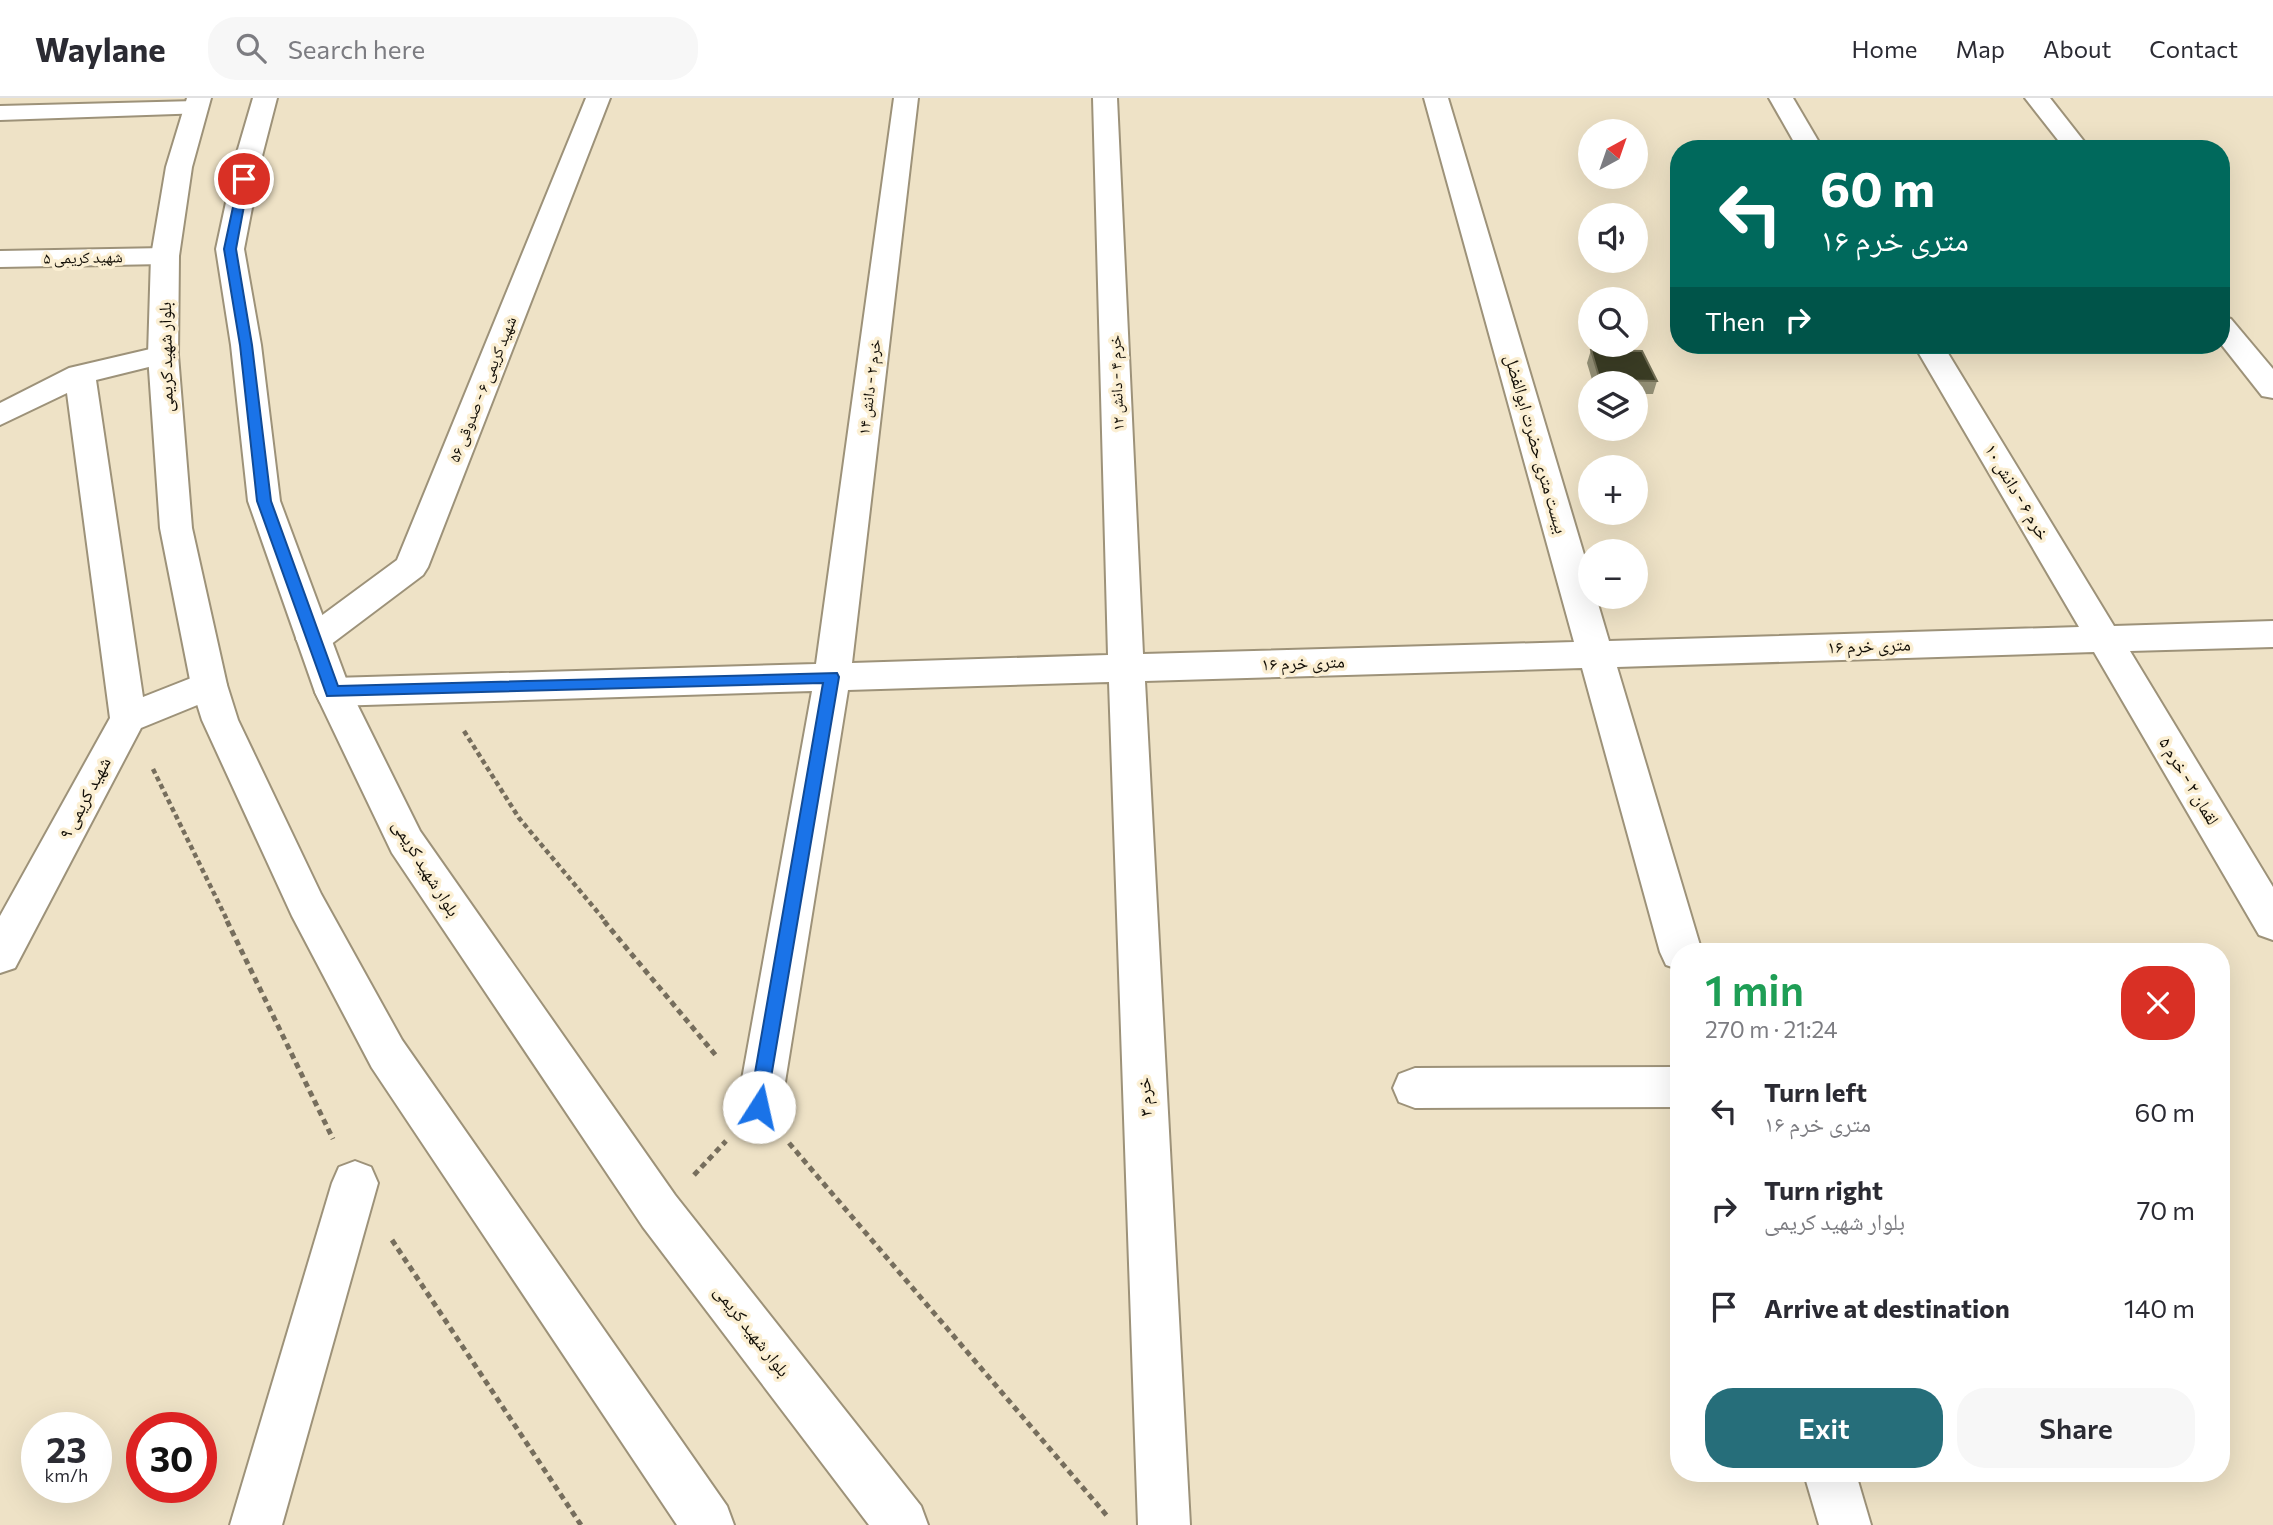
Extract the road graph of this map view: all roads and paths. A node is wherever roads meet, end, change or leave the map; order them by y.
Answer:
1 (265, 98) edge
2 (598, 98) edge
3 (906, 98) edge
4 (1105, 98) edge
5 (1436, 98) edge
6 (1781, 98) edge
7 (2036, 98) edge
8 (197, 103) edge
9 (0, 113) edge
10 (1806, 140) edge
11 (2071, 140) edge
12 (165, 256) junction
13 (0, 258) edge
14 (2230, 336) edge
15 (1934, 354) edge
16 (163, 355) junction
17 (80, 375) junction
18 (2273, 389) edge
19 (0, 415) edge
20 (2273, 634) edge
21 (314, 639) junction
22 (2105, 639) junction
23 (1597, 654) junction
24 (1126, 668) junction
25 (832, 677) junction
26 (209, 685) junction
27 (438, 689) junction
28 (332, 692) junction
29 (128, 718) junction
30 (2273, 923) edge
31 (1678, 943) edge
32 (0, 955) edge
33 (1670, 1087) edge
34 (1415, 1088) dead end
35 (759, 1107) junction
36 (355, 1183) junction
37 (659, 1211) junction
38 (1832, 1482) edge
39 (256, 1525) edge
40 (581, 1525) edge
41 (708, 1525) edge
42 (902, 1525) edge
43 (1115, 1525) edge
44 (1164, 1525) edge
45 (1845, 1525) edge

1 - 21 street, بلوار شهید کریمی
2 - 21 street, شهید کریمی ۶ - صدوقی ۵۶
3 - 25 street, خرم ۲ - دانش ۱۴
4 - 24 street, خرم ۴ - دانش ۱۲
5 - 23 street, بیست متری حضرت ابوالفضل
6 - 10 street
7 - 11 street
8 - 9 street
8 - 12 street, بلوار شهید کریمی
12 - 13 street, شهید کریمی ۵
12 - 16 street, بلوار شهید کریمی
14 - 18 street
15 - 22 street, خرم ۶ - دانش ۱۰
16 - 17 street
16 - 26 street, بلوار شهید کریمی
17 - 19 street
17 - 29 street
20 - 22 street, ۱۶ متری خرم
21 - 28 street, بلوار شهید کریمی
22 - 23 street, ۱۶ متری خرم
22 - 30 street, لقمان ۲ - خرم ۵
23 - 24 street, ۱۶ متری خرم
23 - 31 street, بیست متری حضرت ابوالفضل
24 - 25 street, ۱۶ متری خرم
24 - 44 street, خرم ۳
25 - 27 street, ۱۶ متری خرم
25 - 35 street, خرم ۲ - دانش ۱۴
26 - 29 street
26 - 41 street, بلوار شهید کریمی
27 - 28 street, ۱۶ متری خرم
27 - 35 path
28 - 37 street, بلوار شهید کریمی
29 - 32 street, شهید کریمی ۹
29 - 36 path
33 - 34 street
35 - 37 path
35 - 43 path
36 - 39 street
36 - 40 path
37 - 42 street, بلوار شهید کریمی
38 - 45 street

